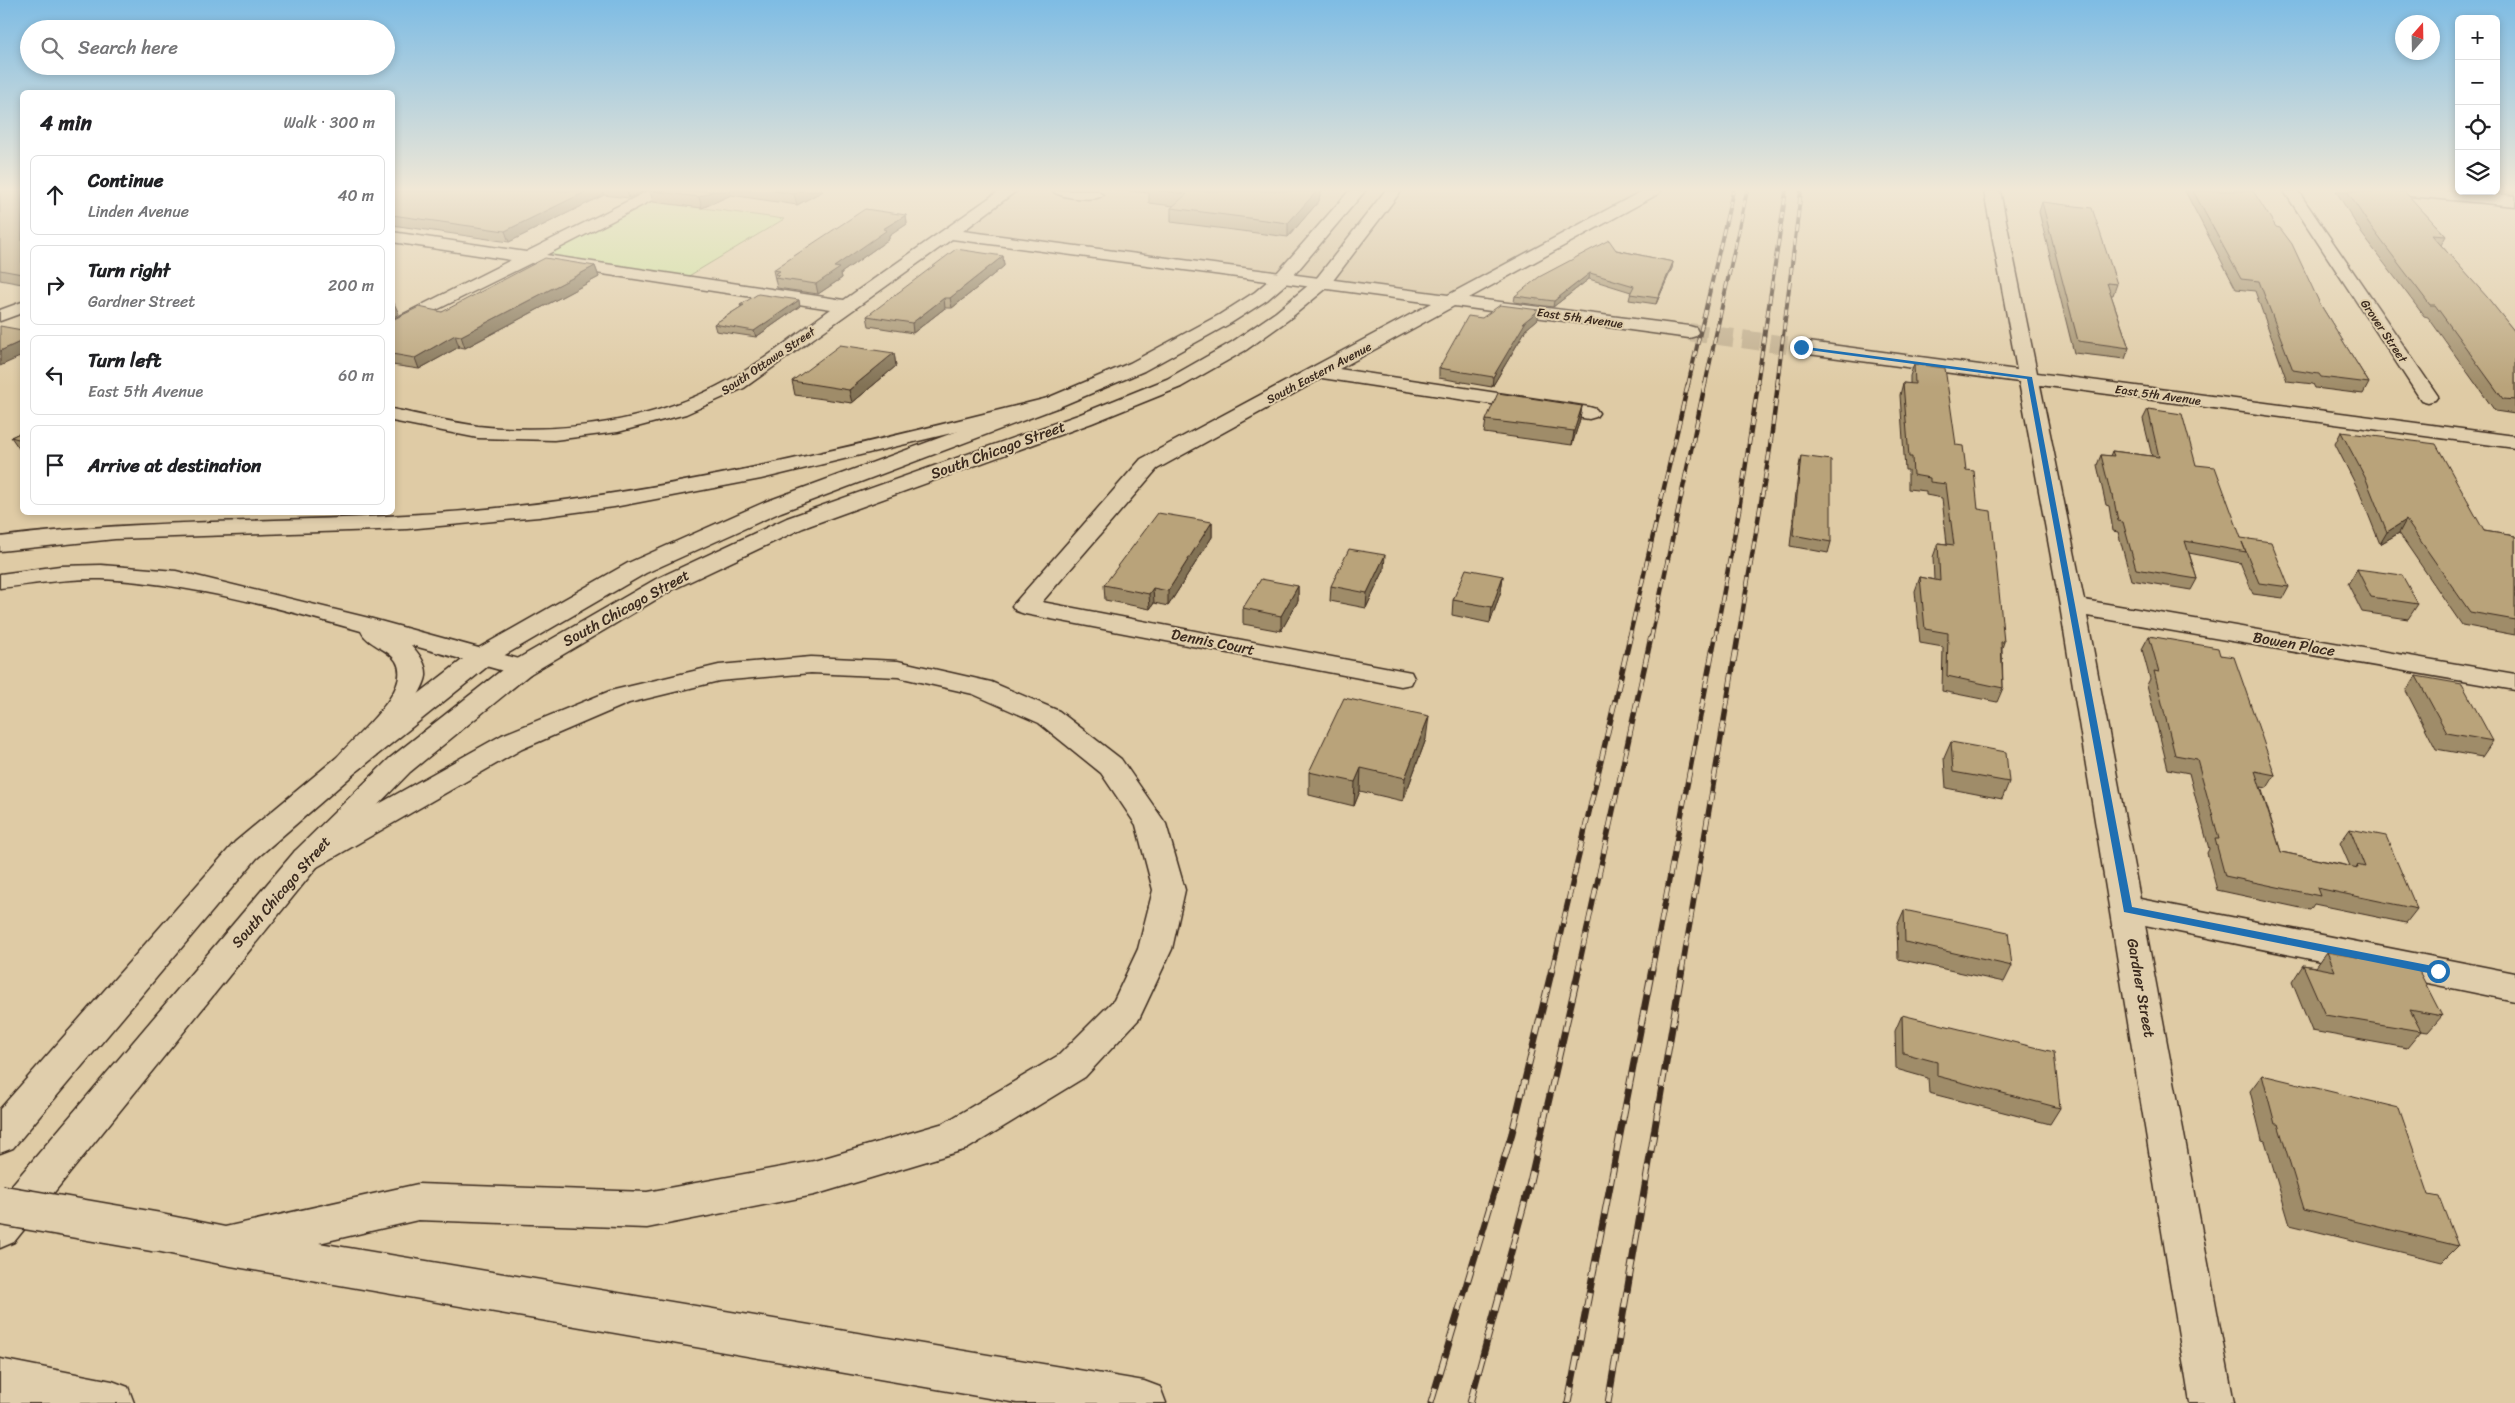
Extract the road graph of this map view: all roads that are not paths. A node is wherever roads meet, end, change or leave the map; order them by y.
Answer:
1 (519, 256) edge
2 (532, 256) edge
3 (918, 256) edge
4 (1120, 256) edge
5 (1301, 256) edge
6 (1343, 256) edge
7 (1534, 256) edge
8 (2005, 256) edge
9 (2335, 256) edge
10 (529, 258) junction
11 (1282, 278) junction
12 (1322, 284) junction
13 (1453, 301) junction
14 (849, 306) junction
15 (20, 308) edge
16 (0, 316) edge
17 (395, 326) edge
18 (1689, 332) tunnel mouth
19 (1801, 347) tunnel mouth
20 (1320, 372) junction
21 (2030, 377) junction
22 (2428, 396) dead end
23 (1052, 404) junction
24 (1589, 413) dead end
25 (395, 416) edge
26 (2515, 442) edge
27 (0, 544) edge
28 (0, 581) edge
29 (1025, 606) joint
30 (2074, 606) junction
31 (360, 623) junction
32 (484, 656) junction
33 (521, 668) junction
34 (1401, 678) dead end
35 (2515, 682) edge
36 (346, 764) junction
37 (306, 859) junction
38 (2128, 909) junction
39 (2515, 987) edge
40 (0, 1136) edge
41 (0, 1205) edge
42 (0, 1229) edge
43 (224, 1246) junction
44 (0, 1381) edge
45 (107, 1402) edge
46 (1144, 1403) edge
47 (2212, 1403) edge

1 - 10 main road
2 - 10 main road
3 - 14 main road, South Ottawa Street
4 - 11 main road, East 5th Avenue
5 - 11 main road, South Chicago Street
6 - 12 main road, South Chicago Street
7 - 13 main road, South Eastern Avenue
8 - 21 main road, Gardner Street
9 - 22 main road, Grover Street
10 - 14 main road
10 - 17 main road
11 - 12 main road, East 5th Avenue
11 - 23 main road, South Chicago Street
12 - 13 main road, East 5th Avenue
12 - 33 main road, South Chicago Street
13 - 18 main road, East 5th Avenue
13 - 20 main road, South Eastern Avenue
14 - 25 main road, South Ottawa Street
15 - 16 main road
19 - 21 main road, East 5th Avenue
20 - 24 main road
20 - 29 main road, South Eastern Avenue
21 - 26 main road, East 5th Avenue
21 - 30 main road, Gardner Street
23 - 27 main road
23 - 32 main road, South Chicago Street
28 - 31 main road
29 - 34 main road, Dennis Court
30 - 35 main road, Bowen Place
30 - 38 main road, Gardner Street
31 - 32 main road
31 - 36 main road
32 - 33 main road
32 - 36 main road, South Chicago Street
33 - 37 main road, South Chicago Street
36 - 40 main road, South Chicago Street
37 - 42 main road, South Chicago Street
37 - 43 main road
38 - 39 main road
38 - 47 main road, Gardner Street
41 - 43 main road, bridge
43 - 46 main road
44 - 45 main road

